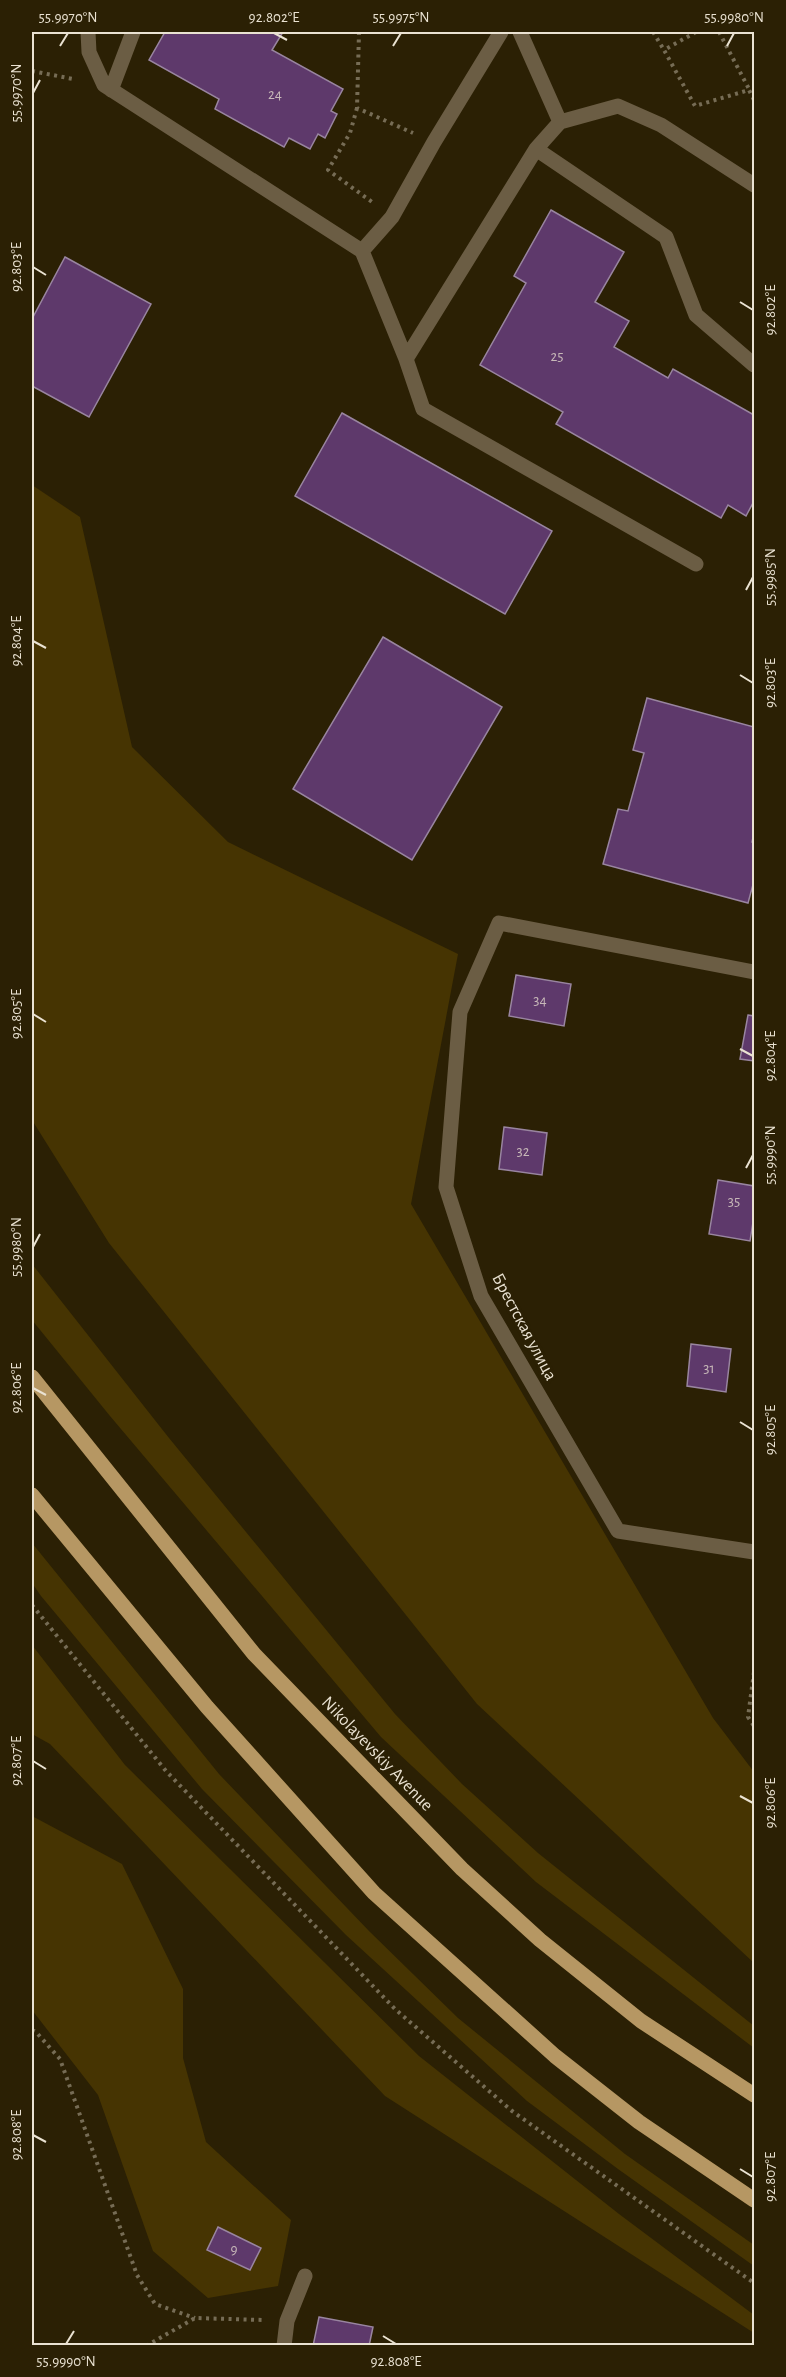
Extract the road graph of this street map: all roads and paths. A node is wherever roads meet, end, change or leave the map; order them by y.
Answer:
1 (88, 32) edge
2 (133, 32) edge
3 (360, 32) edge
4 (501, 32) edge
5 (520, 32) edge
6 (653, 32) edge
7 (696, 32) edge
8 (719, 32) edge
9 (664, 50) junction
10 (32, 71) edge
11 (107, 87) junction
12 (749, 90) junction
13 (754, 100) edge
14 (357, 108) junction
15 (560, 122) junction
16 (434, 142) junction
17 (536, 149) junction
18 (754, 185) edge
19 (392, 217) junction
20 (362, 251) junction
21 (406, 359) junction
22 (754, 365) edge
23 (696, 564) dead end
24 (754, 972) edge
25 (32, 1377) edge
26 (32, 1496) edge
27 (754, 1552) edge
28 (32, 1605) edge
29 (754, 1672) edge
30 (754, 1726) edge
31 (32, 2030) edge
32 (754, 2095) edge
33 (754, 2200) edge
34 (305, 2276) dead end
35 (754, 2283) edge
36 (195, 2318) junction
37 (287, 2321) junction
38 (146, 2346) edge
39 (284, 2346) edge

1 - 11 street
2 - 11 street
3 - 14 path
4 - 16 street
5 - 15 street
6 - 9 path
7 - 9 path
8 - 12 path
9 - 12 path
10 - 11 path
11 - 20 street
12 - 13 path
14 - 16 path
14 - 19 path
15 - 17 street
15 - 18 street
16 - 19 street
17 - 21 street
17 - 22 street
19 - 20 street
20 - 21 street
21 - 23 street
24 - 27 street, Брестская улица
25 - 32 main road, Nikolayevskiy Avenue
26 - 33 main road
28 - 35 path
29 - 30 path
31 - 36 path
34 - 37 street
36 - 37 path
36 - 38 path
37 - 39 street

